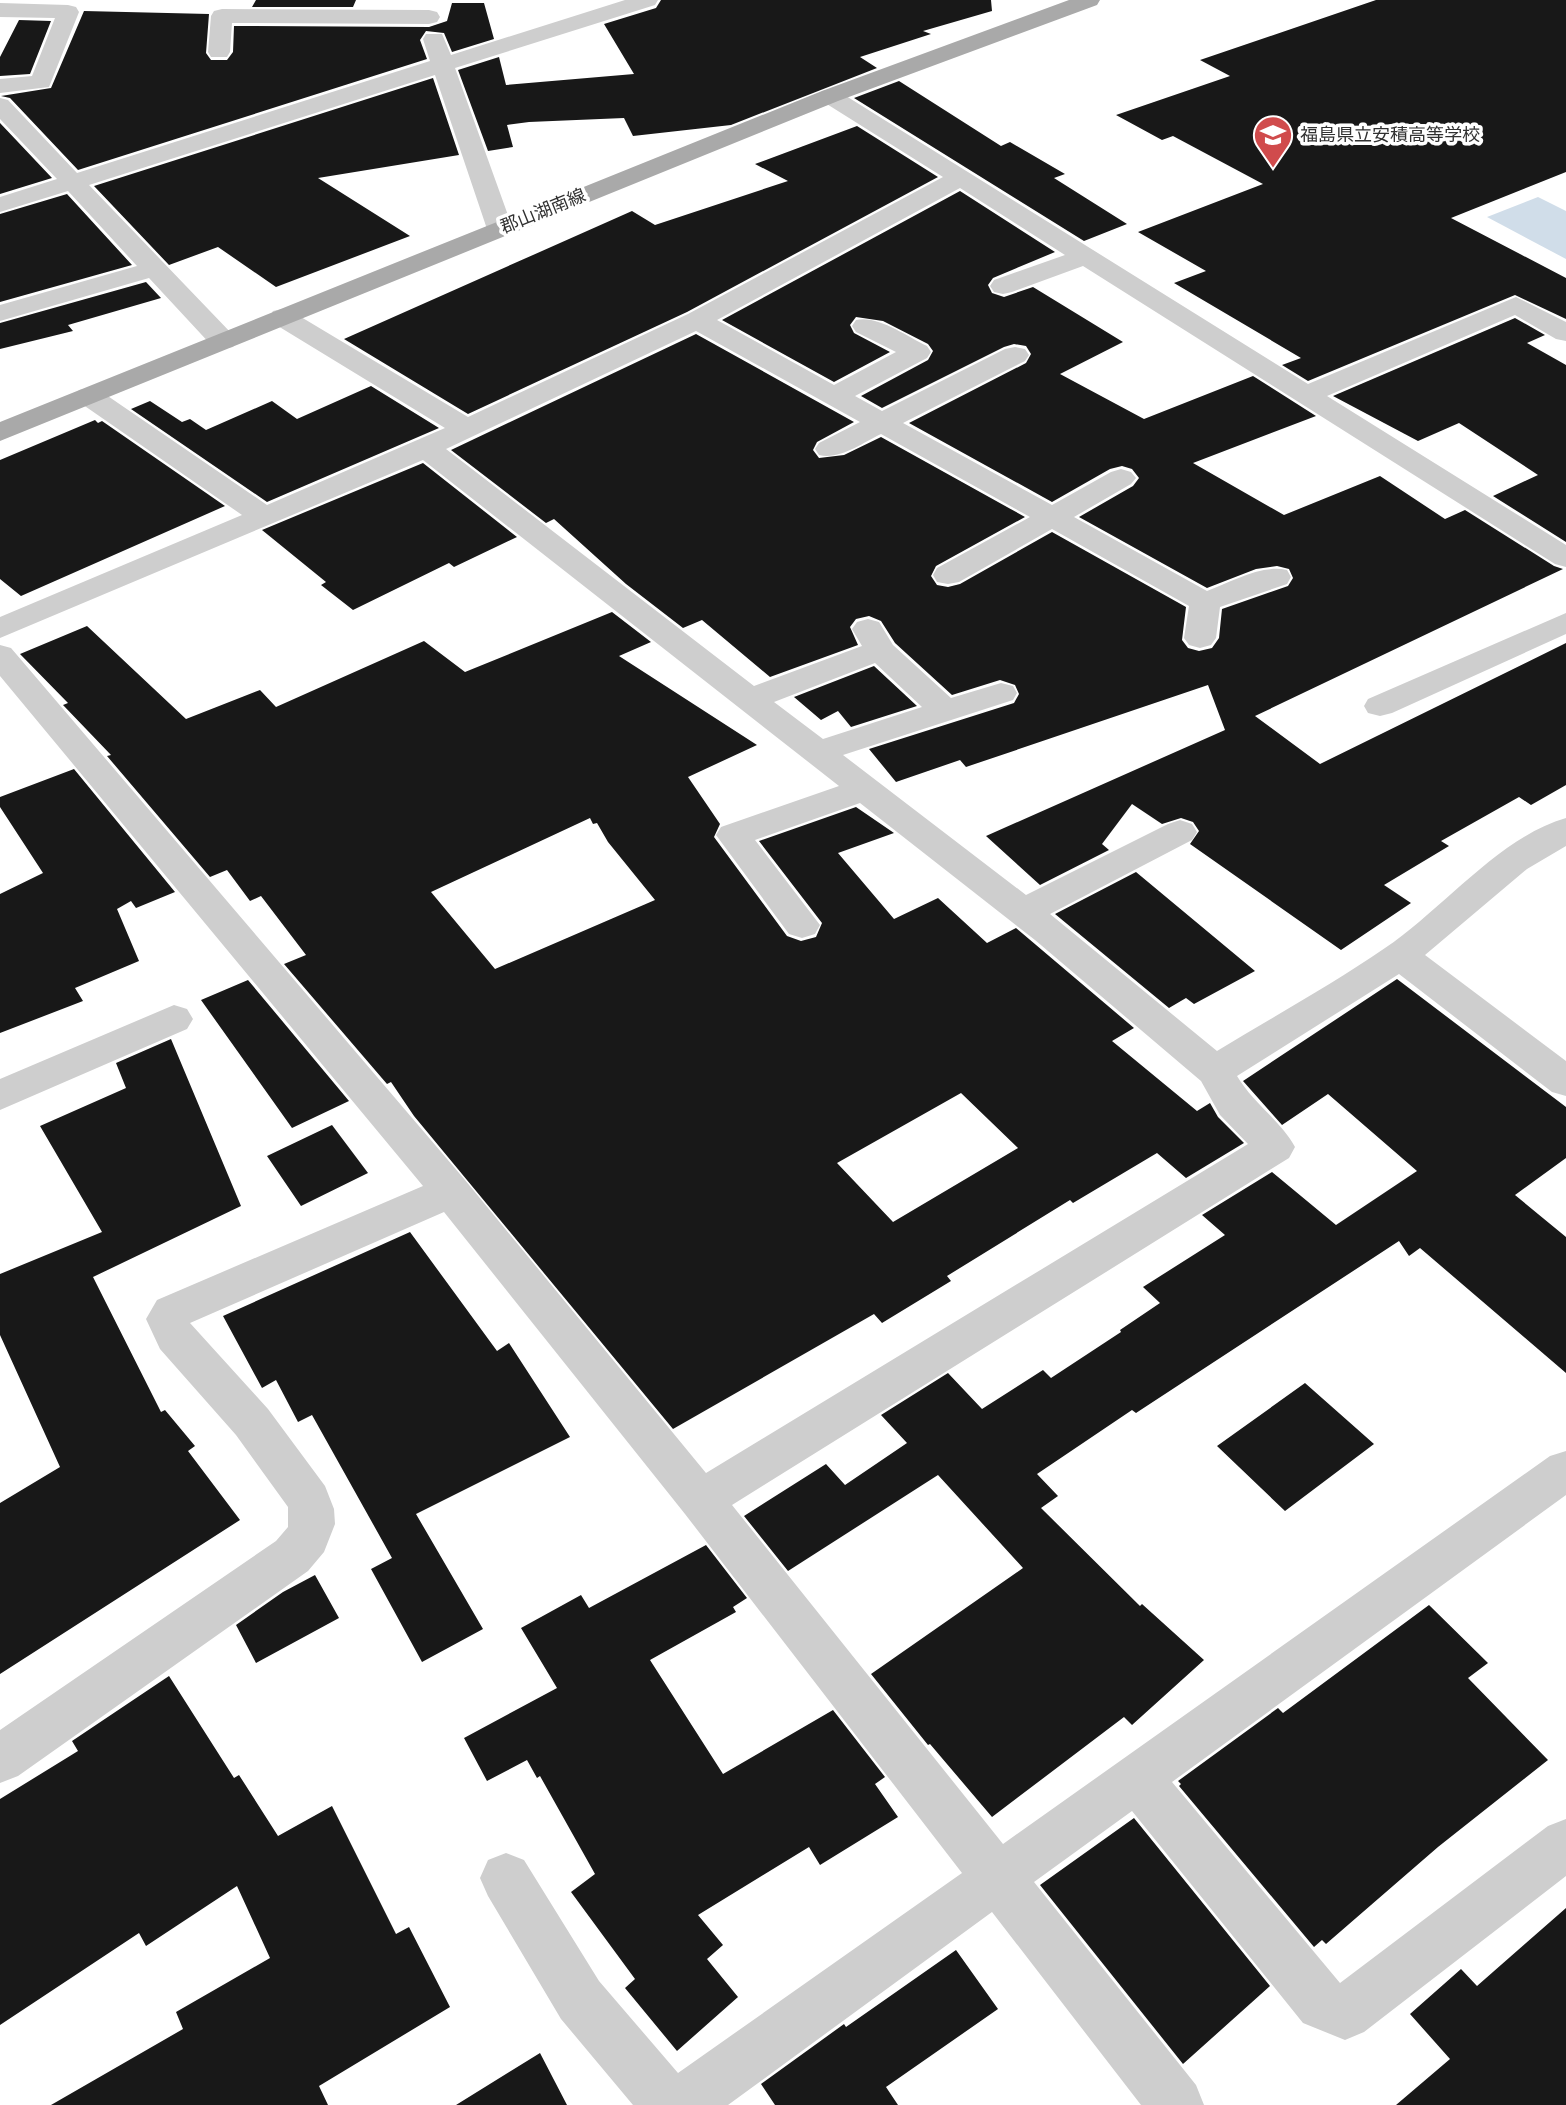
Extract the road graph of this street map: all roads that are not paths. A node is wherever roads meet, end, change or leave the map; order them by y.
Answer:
1 (6, 0) edge
2 (647, 0) edge
3 (1089, 0) edge
4 (0, 9) edge
5 (426, 9) edge
6 (219, 52) dead end
7 (441, 65) junction
8 (0, 86) edge
9 (830, 96) junction
10 (0, 105) edge
11 (962, 177) junction
12 (72, 182) junction
13 (0, 205) edge
14 (500, 229) junction
15 (1086, 256) junction
16 (154, 269) junction
17 (1003, 286) dead end
18 (0, 313) edge
19 (282, 317) junction
20 (696, 320) junction
21 (865, 326) dead end
22 (1566, 334) edge
23 (223, 341) junction
24 (1015, 355) dead end
25 (1305, 395) junction
26 (89, 396) junction
27 (834, 396) junction
28 (883, 423) junction
29 (467, 429) junction
30 (0, 432) edge
31 (426, 448) junction
32 (829, 449) dead end
33 (1121, 478) dead end
34 (265, 517) junction
35 (1052, 517) junction
36 (1566, 558) edge
37 (948, 575) dead end
38 (1276, 577) dead end
39 (1205, 602) junction
40 (1566, 622) edge
41 (0, 628) edge
42 (1200, 638) dead end
43 (0, 655) edge
44 (1001, 693) dead end
45 (749, 699) junction
46 (1380, 706) dead end
47 (945, 711) junction
48 (817, 752) junction
49 (865, 789) junction
50 (1566, 830) edge
51 (1180, 832) dead end
52 (1024, 912) junction
53 (802, 925) dead end
54 (1400, 956) junction
55 (174, 1019) dead end
56 (1215, 1071) junction
57 (1566, 1082) edge
58 (0, 1095) edge
59 (451, 1191) junction
60 (1566, 1470) edge
61 (701, 1500) junction
62 (0, 1759) edge
63 (1137, 1779) junction
64 (1566, 1844) edge
65 (506, 1878) dead end
66 (999, 1878) junction
67 (668, 2105) edge
68 (681, 2105) edge
69 (1176, 2105) edge

1 - 4 street
2 - 7 street
3 - 9 main road, 郡山湖南線
4 - 8 street
5 - 6 street
5 - 7 street
7 - 12 street
7 - 14 street
9 - 11 street
9 - 14 main road, 郡山湖南線
10 - 12 street
11 - 15 street
11 - 20 street
12 - 13 street
12 - 16 street
14 - 19 main road, 郡山湖南線
15 - 17 street
15 - 25 street
16 - 18 street
16 - 23 street
19 - 23 main road, 郡山湖南線
19 - 29 street
20 - 27 street
20 - 29 street
21 - 27 street
22 - 25 street
23 - 26 main road, 郡山湖南線
24 - 28 street
25 - 36 street
26 - 30 main road, 郡山湖南線
26 - 34 street
27 - 28 street
28 - 32 street
28 - 35 street
29 - 31 street
31 - 34 street
31 - 45 street
33 - 35 street
34 - 41 street
35 - 37 street
35 - 39 street
38 - 39 street
39 - 42 street
40 - 46 street
43 - 59 street
44 - 47 street
45 - 47 street
45 - 48 street
47 - 48 street
48 - 49 street
49 - 52 street
49 - 53 street
50 - 54 street
51 - 52 street
52 - 56 street
54 - 56 street
54 - 57 street
55 - 58 street
56 - 61 street
59 - 61 street
59 - 62 street
60 - 63 street
61 - 66 street
63 - 64 street
63 - 66 street
65 - 67 street
66 - 68 street
66 - 69 street

